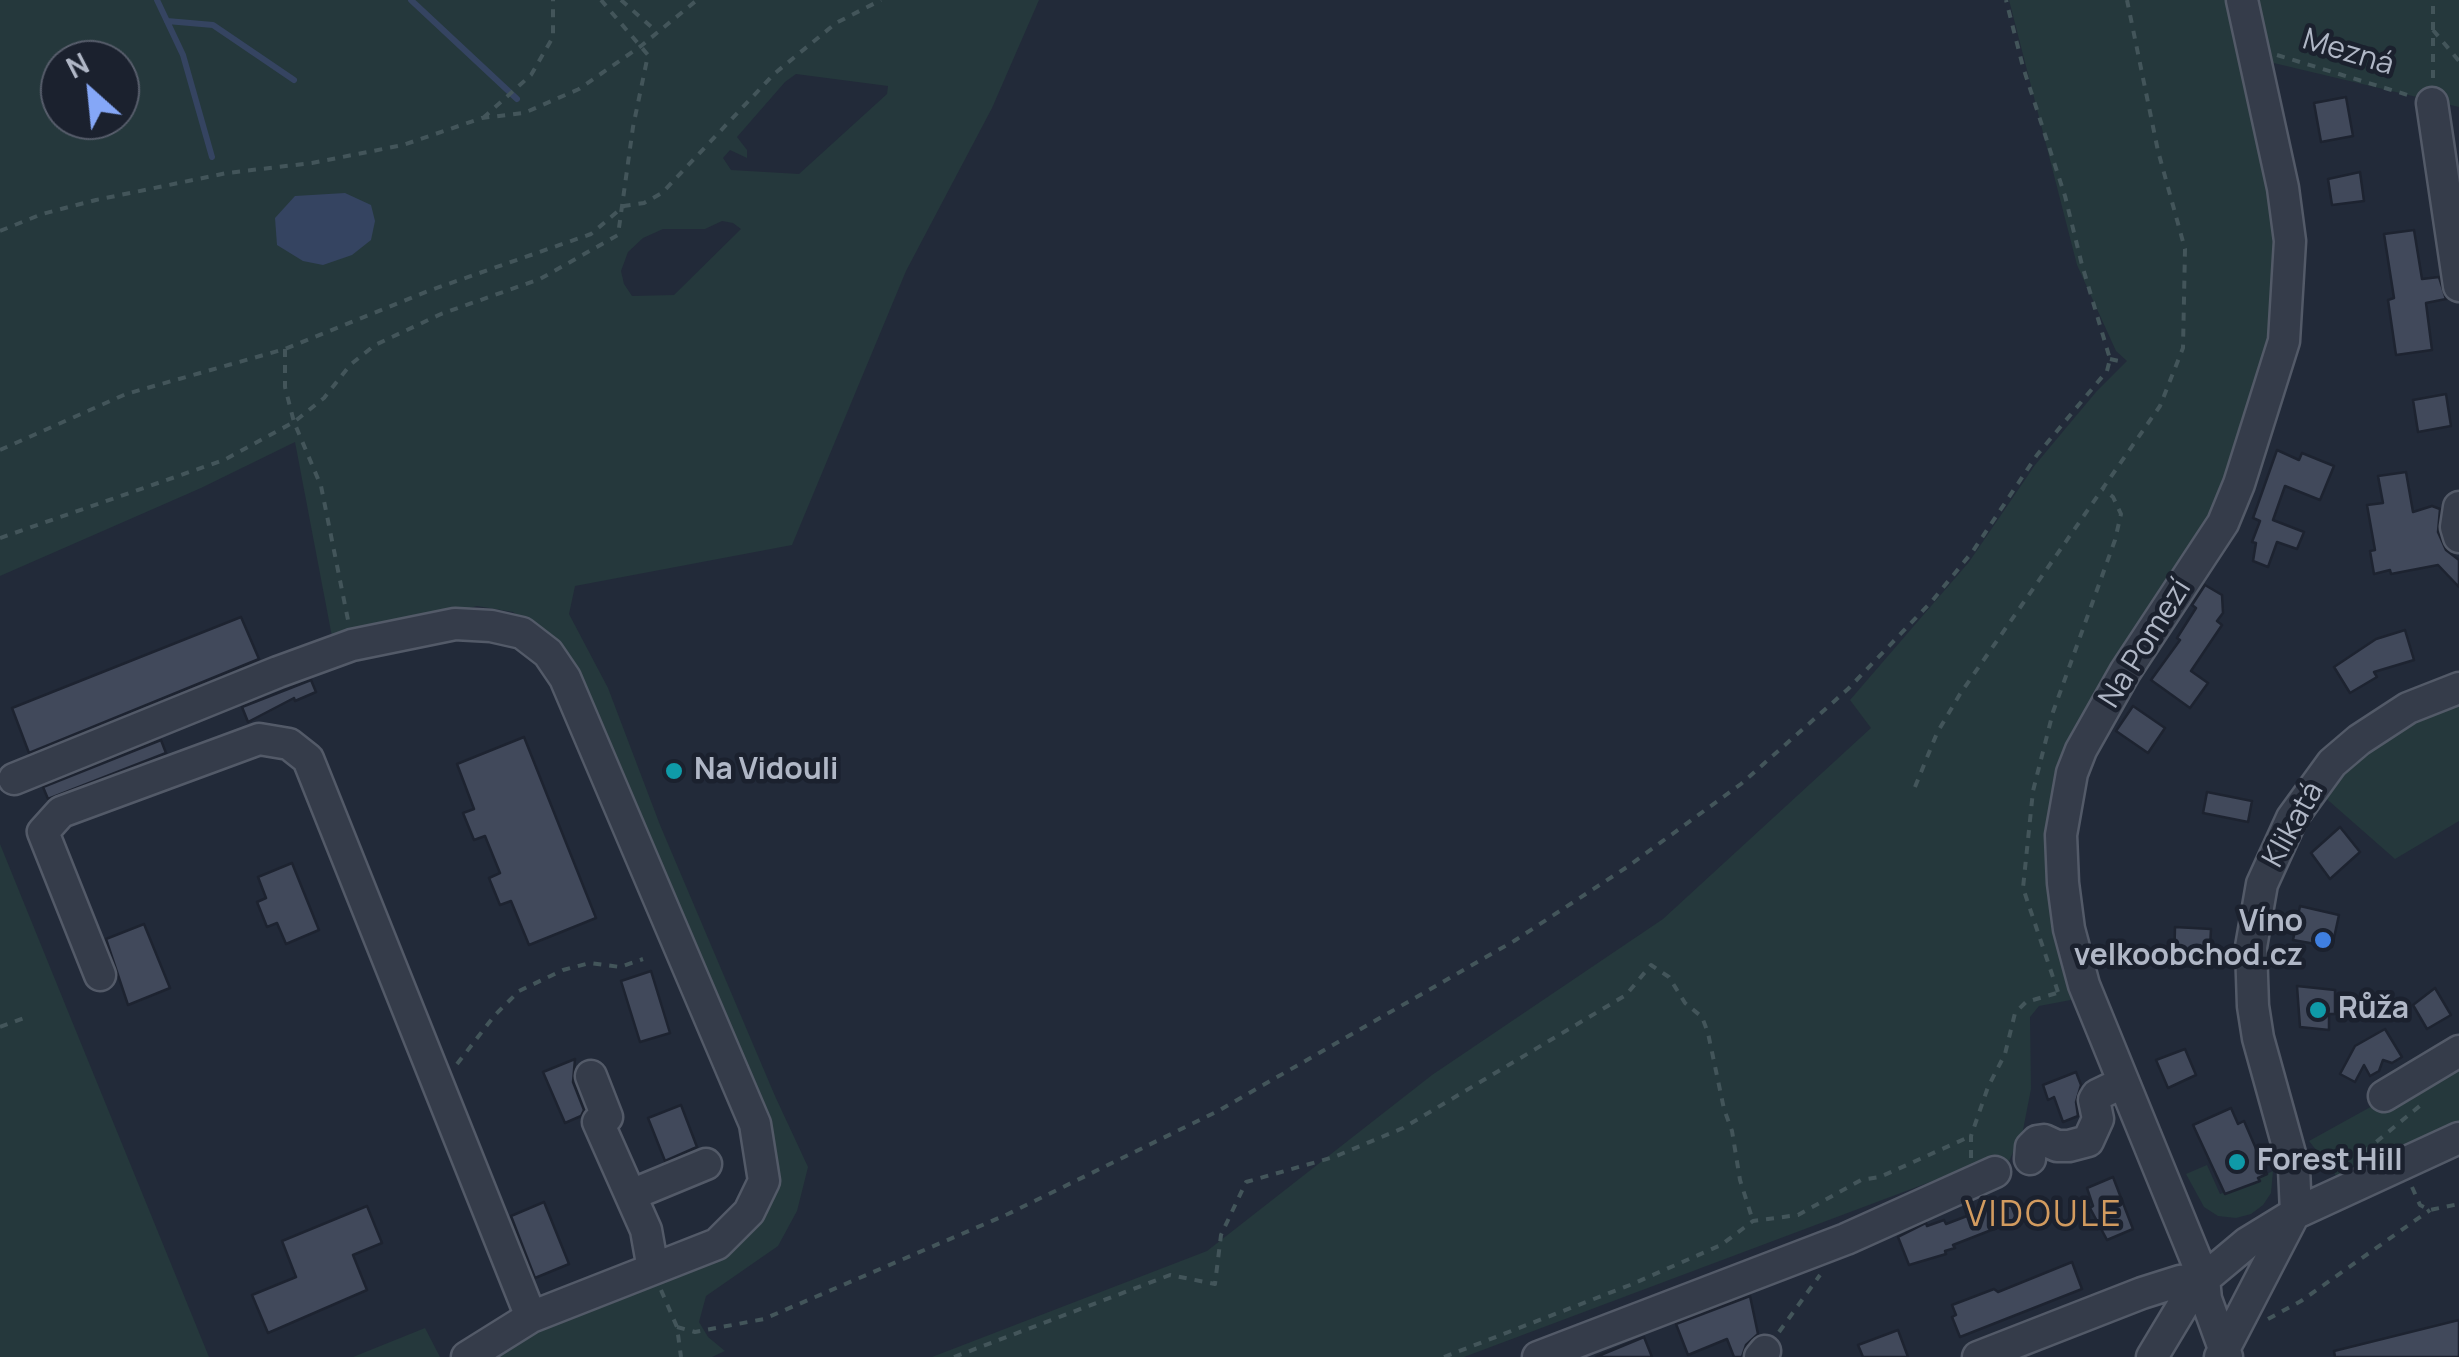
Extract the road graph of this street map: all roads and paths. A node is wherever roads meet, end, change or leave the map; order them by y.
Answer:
1 (553, 0) edge
2 (602, 0) edge
3 (622, 0) edge
4 (697, 0) edge
5 (882, 0) edge
6 (2006, 0) edge
7 (2127, 0) edge
8 (2242, 0) edge
9 (2433, 0) edge
10 (2433, 30) junction
11 (657, 32) junction
12 (641, 46) junction
13 (2250, 46) junction
14 (2459, 61) edge
15 (2432, 103) junction
16 (482, 118) junction
17 (624, 206) junction
18 (0, 231) edge
19 (2459, 286) edge
20 (285, 348) junction
21 (2110, 359) junction
22 (2124, 362) dead end
23 (294, 422) junction
24 (0, 450) edge
25 (2459, 506) edge
26 (0, 538) edge
27 (2459, 538) edge
28 (344, 648) junction
29 (2459, 688) edge
30 (14, 779) dead end
31 (1915, 787) dead end
32 (643, 959) dead end
33 (100, 975) dead end
34 (2084, 985) junction
35 (24, 1018) dead end
36 (0, 1027) edge
37 (2459, 1051) edge
38 (590, 1076) dead end
39 (2122, 1083) junction
40 (438, 1087) junction
41 (2384, 1096) dead end
42 (2424, 1102) dead end
43 (1971, 1136) junction
44 (2459, 1138) edge
45 (2030, 1159) dead end
46 (2351, 1162) dead end
47 (706, 1164) dead end
48 (2406, 1176) dead end
49 (1983, 1177) joint
50 (630, 1195) junction
51 (2459, 1204) edge
52 (2430, 1210) junction
53 (2296, 1213) junction
54 (1753, 1221) junction
55 (652, 1269) junction
56 (1823, 1270) dead end
57 (2204, 1279) junction
58 (669, 1309) dead end
59 (531, 1317) junction
60 (2258, 1324) dead end
61 (677, 1327) junction
62 (1763, 1354) edge
63 (2224, 1355) edge
64 (467, 1357) edge
65 (680, 1357) edge
66 (954, 1357) edge
67 (1444, 1357) edge
68 (1538, 1357) edge
69 (1978, 1357) edge
70 (2152, 1357) edge

1 - 16 path
2 - 12 path
3 - 11 path
4 - 11 path
5 - 17 path
6 - 21 path
7 - 31 path
8 - 13 street, Na Pomezí
9 - 10 path
10 - 14 path
10 - 15 path
11 - 12 path
12 - 16 path
12 - 17 path
13 - 15 path, Mezná
13 - 34 street, Na Pomezí
15 - 19 street
16 - 18 path
17 - 20 path
17 - 23 path
20 - 23 path
20 - 24 path
21 - 22 path
21 - 61 path
23 - 26 path
23 - 28 path
25 - 27 street
28 - 30 street
28 - 55 street
29 - 53 street, Klikatá
32 - 40 path
33 - 40 street
34 - 39 street, Na Pomezí
34 - 43 path
35 - 36 path
37 - 41 street
38 - 50 street
39 - 45 street
39 - 57 street, Na Pomezí
40 - 59 street
42 - 46 path
43 - 49 path
43 - 54 path
44 - 53 street
47 - 50 street
48 - 52 path
49 - 68 street
50 - 55 street
51 - 52 path
52 - 60 path
53 - 57 street
53 - 63 street
54 - 66 path
54 - 67 path
55 - 59 street
56 - 62 path
57 - 63 street, Na Pomezí
57 - 69 street
57 - 70 street
58 - 61 path
59 - 64 street
61 - 65 path

